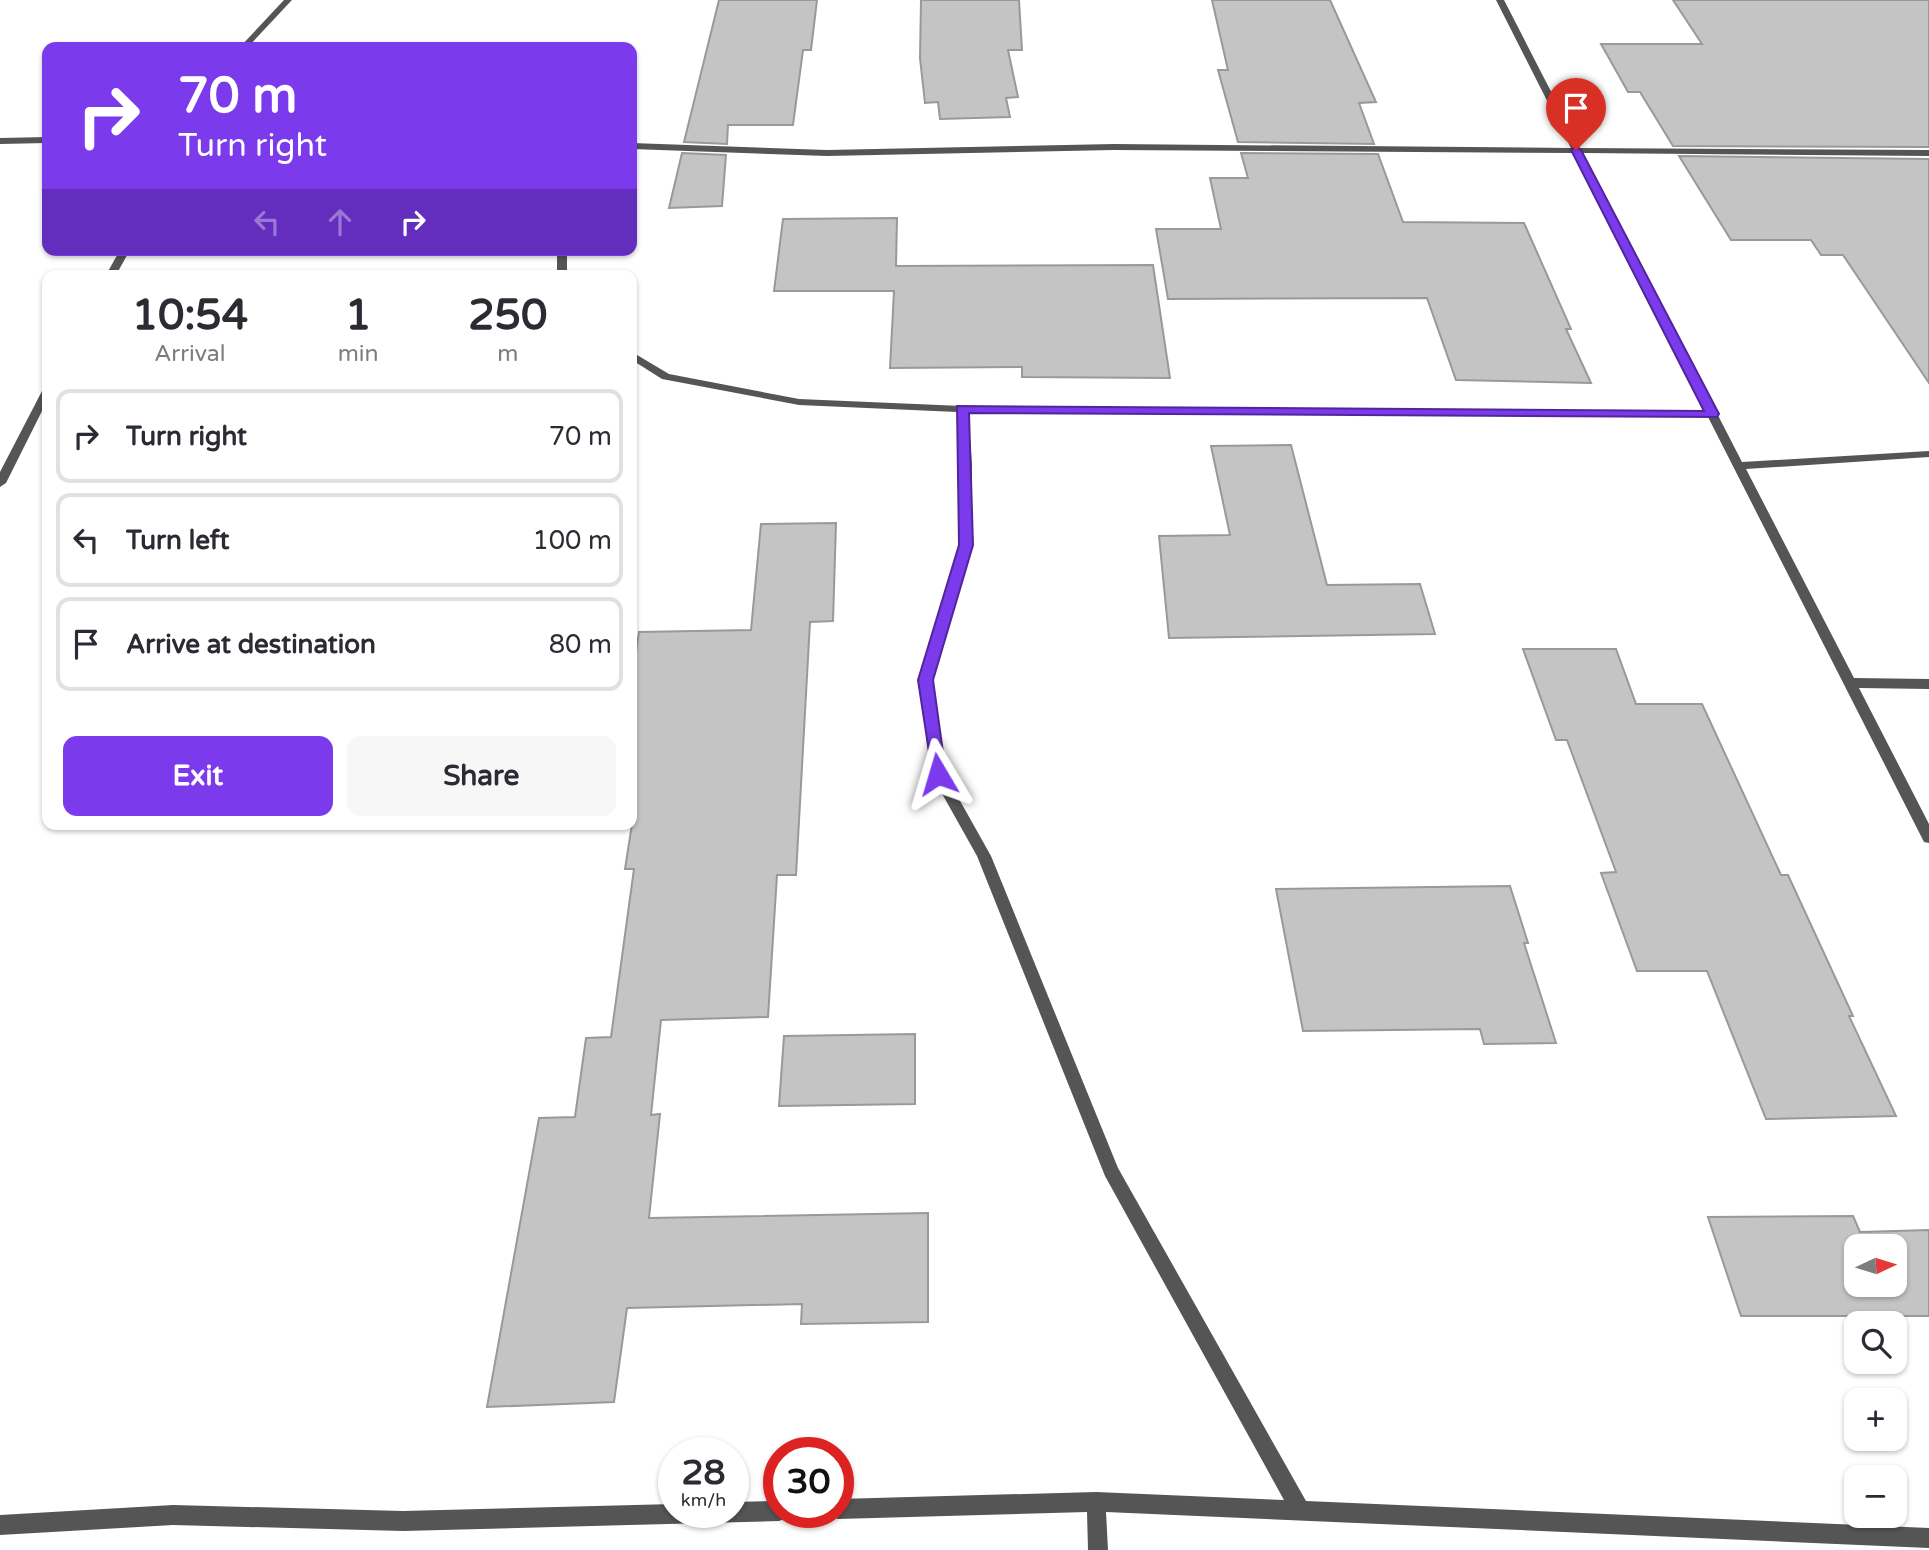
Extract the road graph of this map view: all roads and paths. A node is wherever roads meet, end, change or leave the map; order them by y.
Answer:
1 (288, 0) edge
2 (1500, 0) edge
3 (249, 42) edge
4 (42, 140) edge
5 (0, 141) edge
6 (637, 146) edge
7 (1576, 150) junction
8 (1929, 153) edge
9 (637, 358) edge
10 (42, 401) edge
11 (962, 409) junction
12 (1712, 414) junction
13 (1929, 454) edge
14 (1739, 466) junction
15 (0, 483) edge
16 (1849, 683) junction
17 (1929, 684) edge
18 (1929, 838) edge
19 (1096, 1502) junction
20 (854, 1509) edge
21 (763, 1511) edge
22 (1301, 1511) junction
23 (0, 1525) edge
24 (1929, 1538) edge
25 (1098, 1550) edge

1 - 3 street
2 - 7 street
4 - 5 street
6 - 7 street
7 - 8 street
7 - 12 street
9 - 11 street
10 - 15 street
11 - 12 street
11 - 22 street
12 - 14 street
13 - 14 street
14 - 16 street
16 - 17 street
16 - 18 street
19 - 20 street
19 - 22 street
19 - 25 street
21 - 23 street
22 - 24 street

